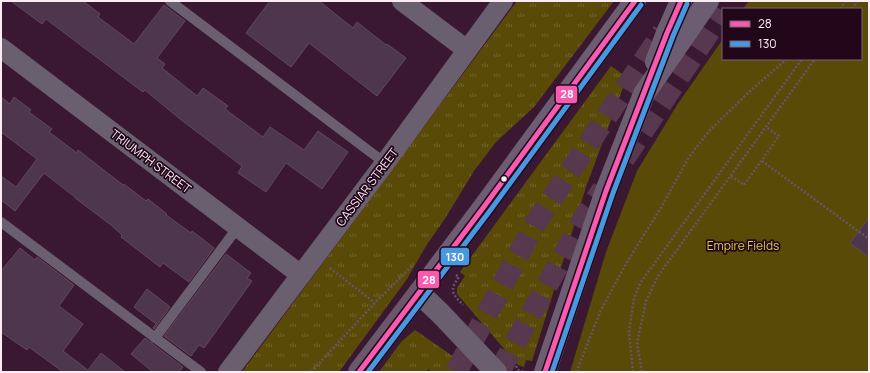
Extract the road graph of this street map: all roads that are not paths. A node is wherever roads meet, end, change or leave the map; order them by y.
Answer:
1 (170, 1) edge
2 (402, 1) edge
3 (503, 1) edge
4 (635, 1) edge
5 (681, 1) edge
6 (708, 1) edge
7 (1, 48) edge
8 (468, 50) junction
9 (644, 94) junction
10 (385, 163) junction
11 (1, 222) edge
12 (238, 227) junction
13 (301, 275) junction
14 (419, 293) junction
15 (155, 338) junction
16 (505, 368) edge
17 (201, 372) edge
18 (228, 372) edge
19 (359, 372) edge
20 (545, 372) edge

1 - 10 lane
2 - 8 street
3 - 8 street, CASSIAR STREET
4 - 14 main road
5 - 9 main road
6 - 9 main road
7 - 12 street, TRIUMPH STREET
8 - 10 street, CASSIAR STREET
9 - 20 main road
10 - 13 street, CASSIAR STREET
11 - 15 lane
12 - 13 street, TRIUMPH STREET
12 - 15 lane
13 - 18 street, CASSIAR STREET
14 - 16 street
14 - 19 highway
15 - 17 lane

